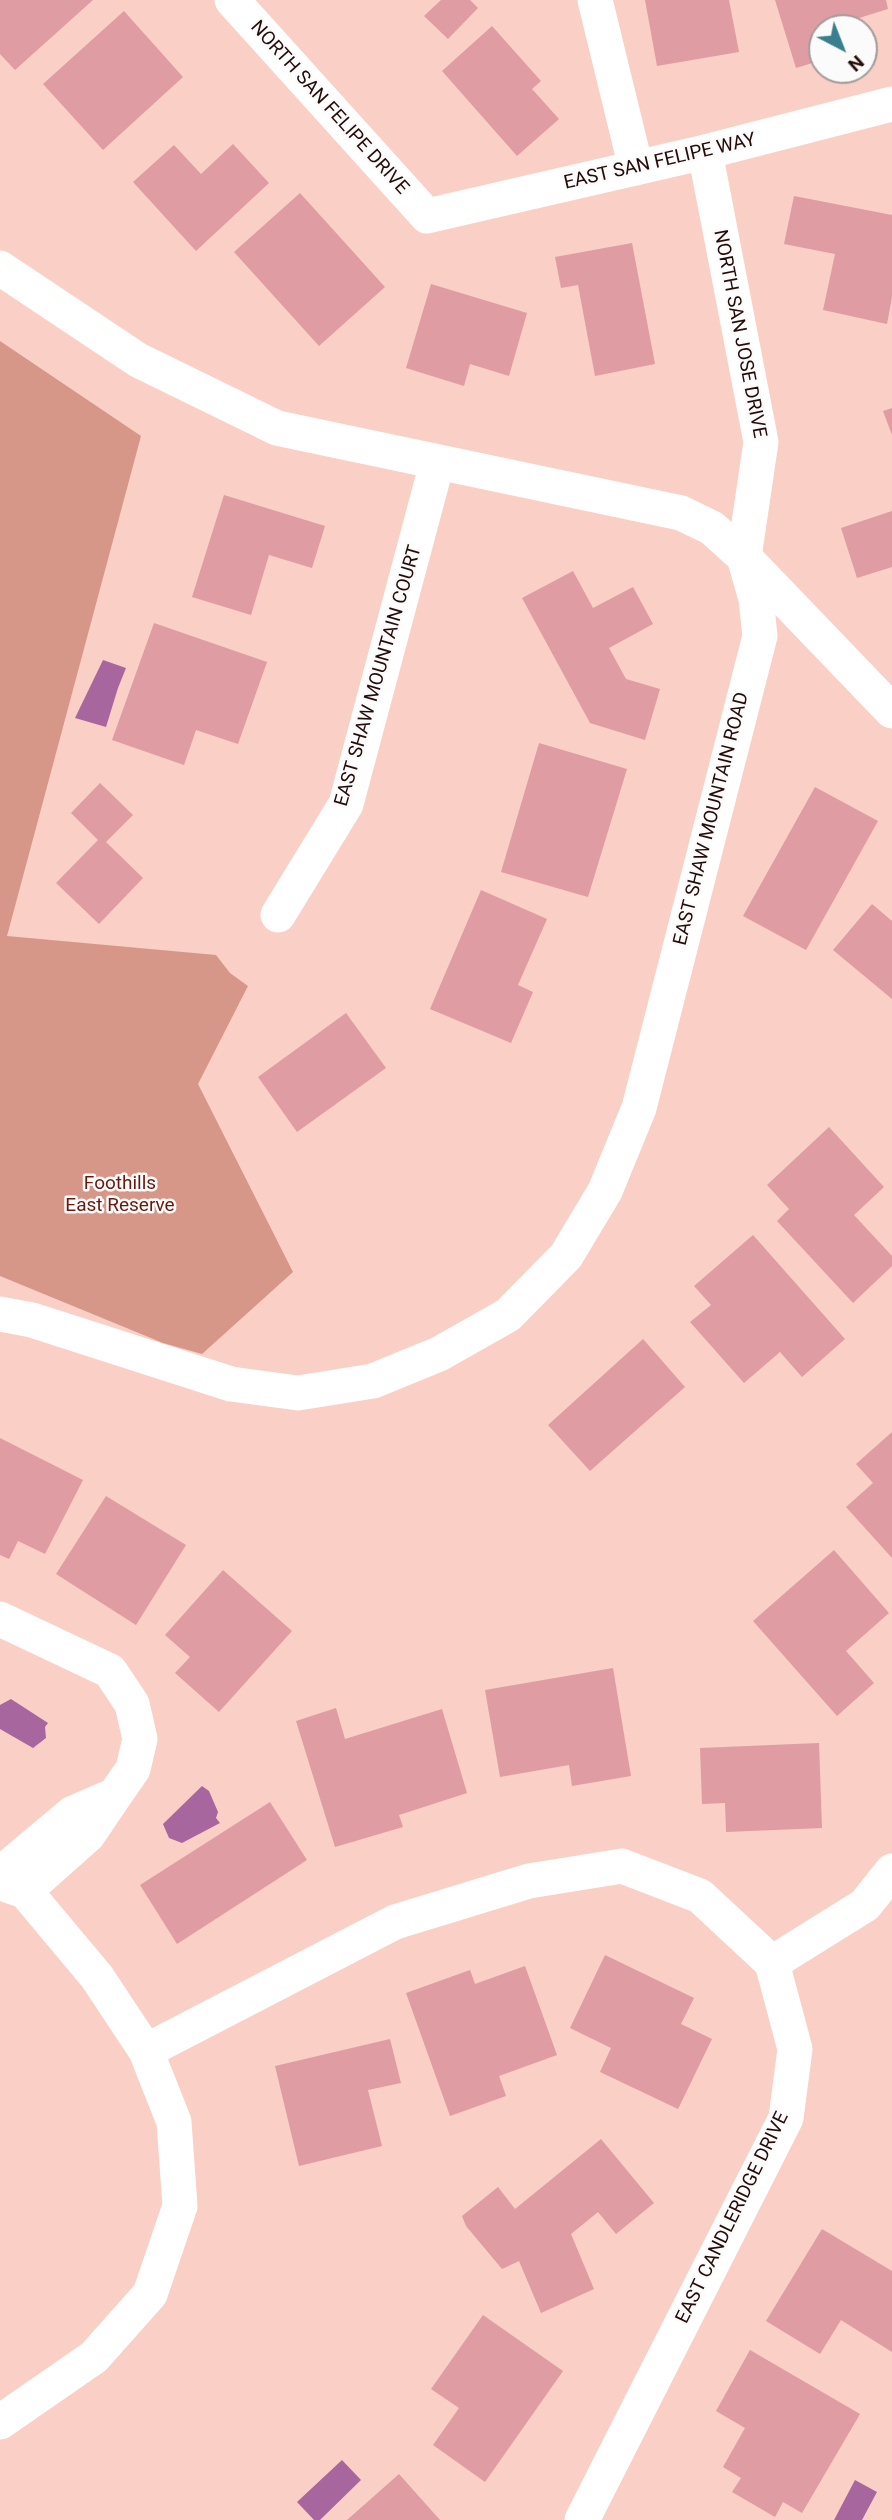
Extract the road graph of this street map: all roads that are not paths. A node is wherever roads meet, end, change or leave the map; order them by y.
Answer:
1 (232, 0) edge
2 (595, 0) edge
3 (892, 104) edge
4 (705, 152) junction
5 (636, 168) junction
6 (427, 216) joint
7 (0, 268) edge
8 (437, 463) junction
9 (744, 557) junction
10 (892, 711) edge
11 (278, 915) dead end
12 (0, 1314) edge
13 (0, 1619) edge
14 (892, 1871) edge
15 (8, 1883) edge
16 (772, 1963) junction
17 (146, 2050) junction
18 (0, 2422) edge
19 (582, 2520) edge

1 - 6 street, NORTH SAN FELIPE DRIVE
2 - 5 street
3 - 4 street, EAST SAN FELIPE WAY
4 - 5 street, EAST SAN FELIPE WAY
4 - 9 street, NORTH SAN JOSE DRIVE
5 - 6 street, EAST SAN FELIPE WAY
7 - 8 street
8 - 9 street
8 - 11 street, EAST SHAW MOUNTAIN COURT
9 - 10 street
9 - 12 street, EAST SHAW MOUNTAIN ROAD
13 - 15 street
14 - 16 street
15 - 17 street
16 - 17 street
16 - 19 street, EAST CANDLERIDGE DRIVE
17 - 18 street

